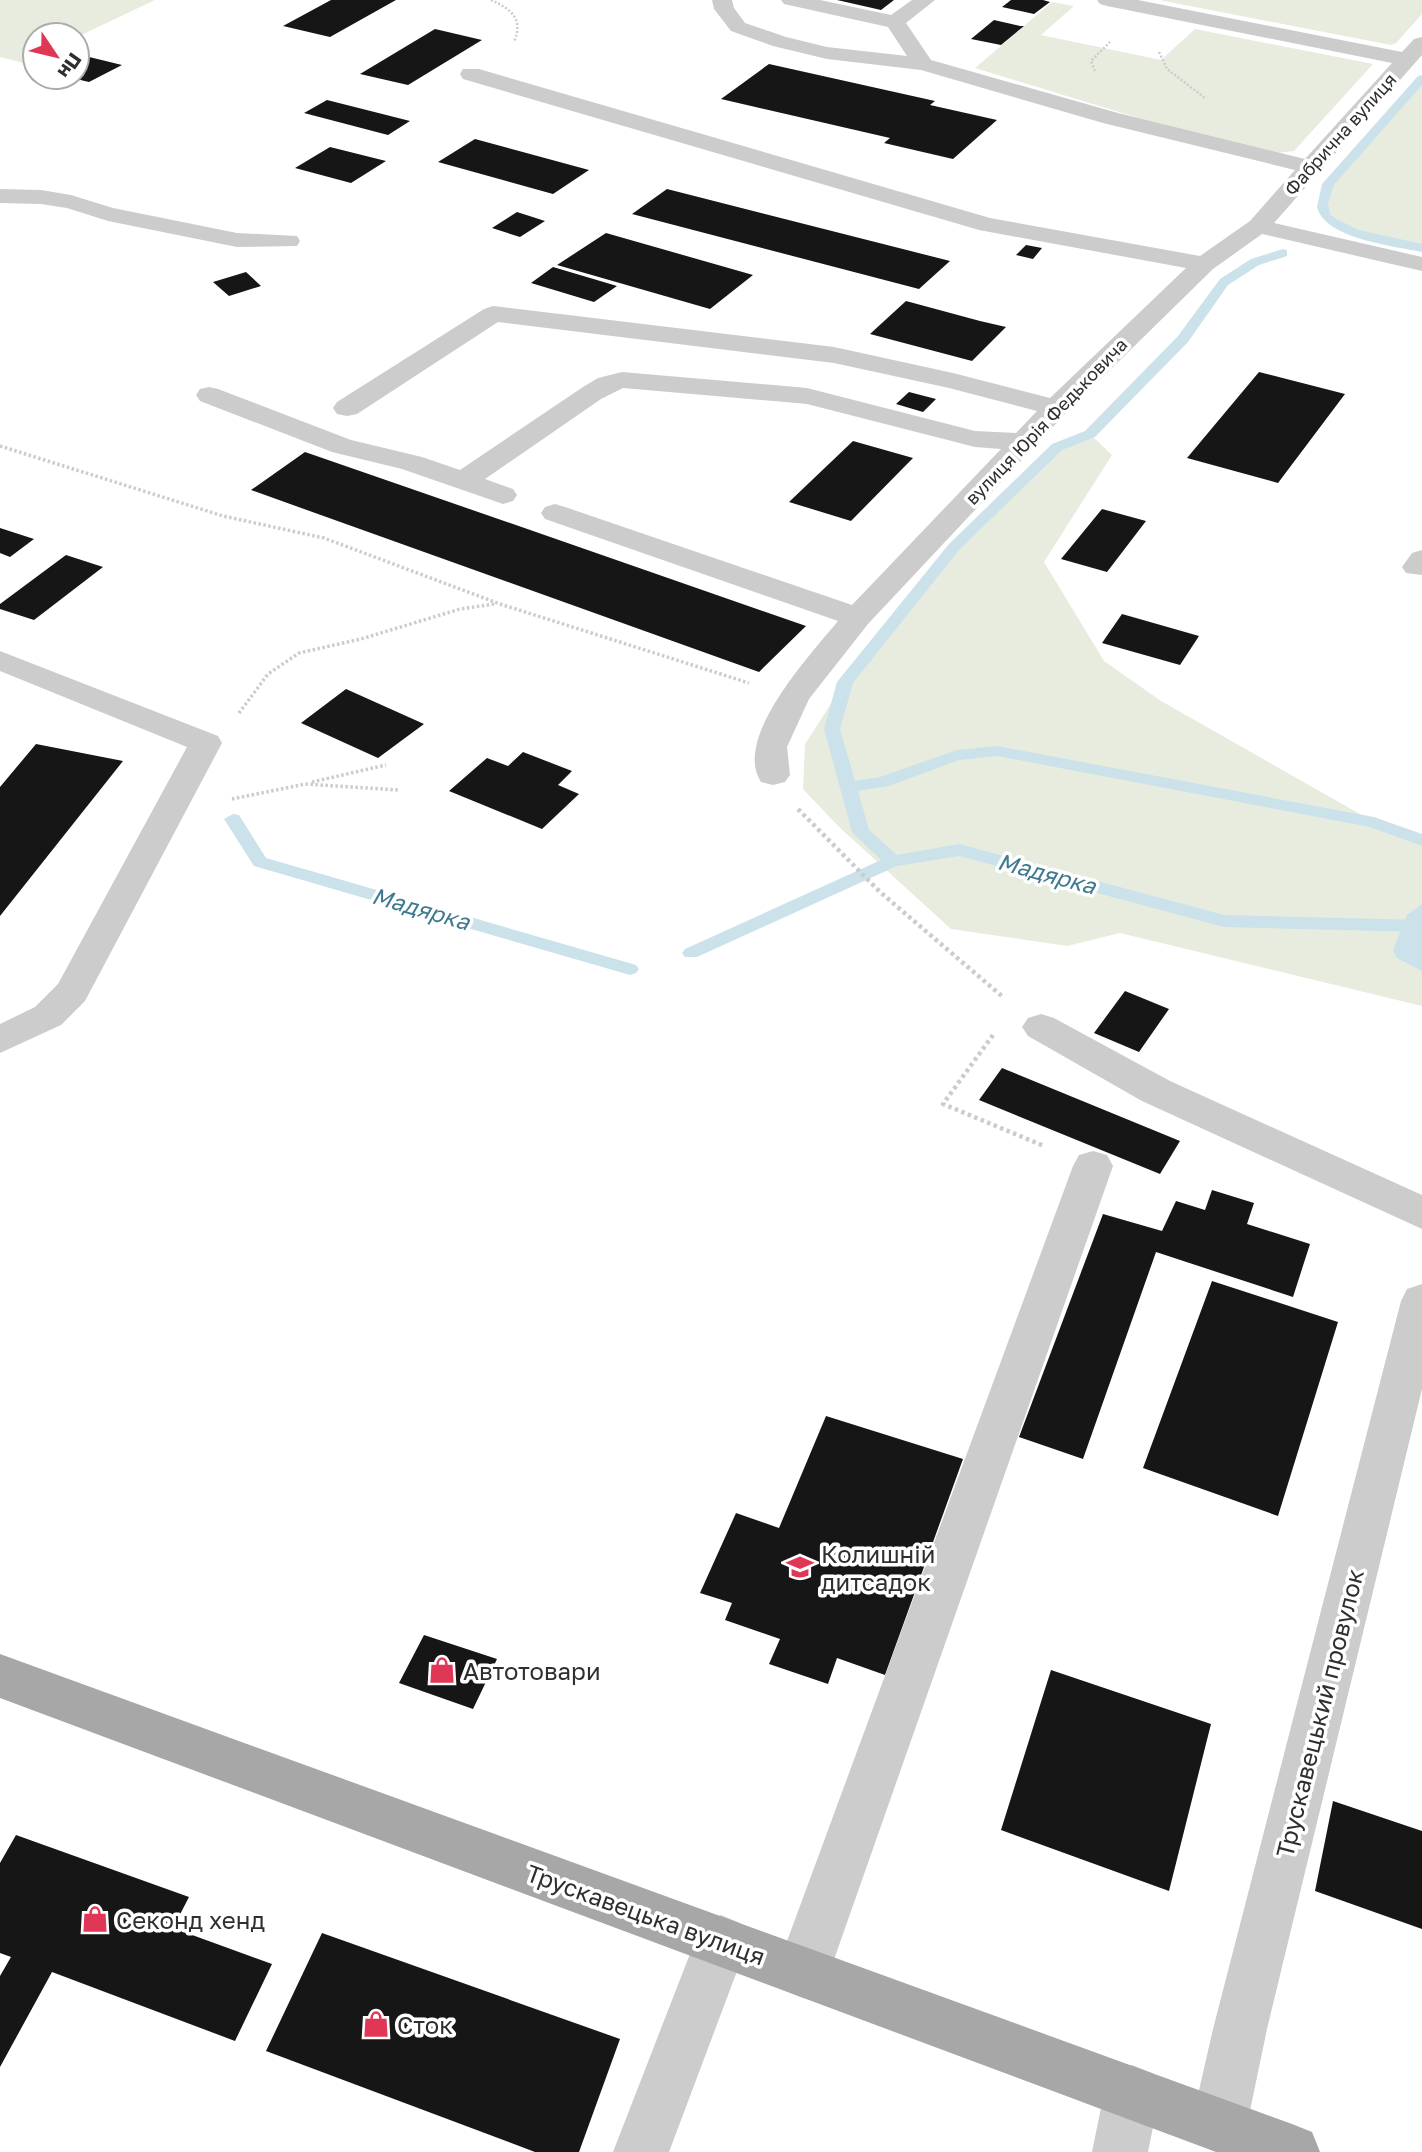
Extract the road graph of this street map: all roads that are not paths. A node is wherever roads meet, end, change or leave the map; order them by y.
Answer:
1 (722, 0) edge
2 (791, 0) edge
3 (925, 0) edge
4 (1107, 0) edge
5 (895, 22) junction
6 (1422, 42) edge
7 (1406, 59) junction
8 (923, 64) junction
9 (471, 74) dead end
10 (1310, 167) junction
11 (0, 195) edge
12 (1258, 226) junction
13 (288, 241) dead end
14 (1204, 264) junction
15 (1422, 264) edge
16 (209, 395) dead end
17 (347, 408) dead end
18 (1055, 408) junction
19 (1024, 442) junction
20 (463, 481) junction
21 (503, 495) dead end
22 (555, 513) dead end
23 (857, 617) junction
24 (0, 660) edge
25 (773, 775) road end
26 (1027, 1017) road end
27 (0, 1040) edge
28 (1093, 1166) road end
29 (1422, 1213) edge
30 (1422, 1301) edge
31 (0, 1676) edge
32 (721, 1942) junction
33 (803, 1971) junction
34 (1132, 2093) junction
35 (1219, 2125) junction
36 (641, 2152) edge
37 (1120, 2152) edge
38 (1292, 2152) edge

1 - 8 street
2 - 5 street
3 - 5 street
4 - 7 street
5 - 8 street
6 - 7 street, Фабрична вулиця
7 - 10 street, Фабрична вулиця
8 - 10 street
9 - 14 street
10 - 12 street, Фабрична вулиця
11 - 13 street
12 - 14 street, вулиця Юрія Федьковича
12 - 15 street
14 - 18 street, вулиця Юрія Федьковича
16 - 20 street
17 - 18 street
18 - 19 street, вулиця Юрія Федьковича
19 - 20 street
19 - 23 street, вулиця Юрія Федьковича
20 - 21 street
22 - 23 street
23 - 25 street, вулиця Юрія Федьковича
24 - 27 street
26 - 29 street
28 - 33 street
30 - 35 street, Трускавецький провулок
31 - 32 main road, Трускавецька вулиця
32 - 33 main road, Трускавецька вулиця
32 - 36 street
33 - 34 main road, Трускавецька вулиця
34 - 35 main road, Трускавецька вулиця
34 - 37 street
35 - 38 main road, Трускавецька вулиця

